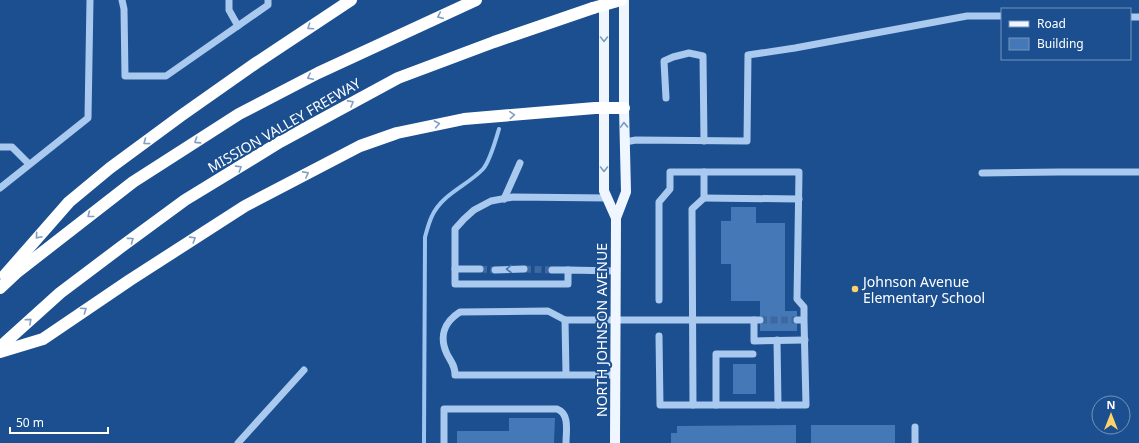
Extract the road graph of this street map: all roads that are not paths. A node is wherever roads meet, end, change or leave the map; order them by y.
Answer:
1 (90, 0) edge
2 (122, 0) edge
3 (229, 0) edge
4 (268, 0) edge
5 (351, 0) edge
6 (476, 0) edge
7 (604, 0) edge
8 (622, 0) edge
9 (1001, 16) edge
10 (238, 26) junction
11 (666, 98) dead end
12 (604, 108) junction
13 (624, 108) junction
14 (704, 141) junction
15 (624, 142) junction
16 (0, 147) edge
17 (520, 163) dead end
18 (29, 164) junction
19 (704, 172) junction
20 (1139, 172) edge
21 (982, 173) dead end
22 (0, 188) edge
23 (608, 198) junction
24 (704, 198) junction
25 (504, 199) junction
26 (799, 199) junction
27 (616, 218) junction
28 (524, 269) tunnel mouth
29 (455, 270) junction
30 (480, 270) tunnel mouth
31 (495, 270) tunnel mouth
32 (552, 270) tunnel mouth
33 (568, 270) junction
34 (616, 271) junction
35 (0, 280) edge
36 (0, 288) edge
37 (659, 300) dead end
38 (565, 320) junction
39 (692, 320) junction
40 (615, 321) junction
41 (659, 336) dead end
42 (777, 340) junction
43 (805, 340) junction
44 (0, 347) edge
45 (0, 352) edge
46 (753, 354) dead end
47 (304, 370) dead end
48 (566, 374) junction
49 (615, 375) junction
50 (693, 405) junction
51 (716, 405) junction
52 (778, 405) junction
53 (915, 427) dead end
54 (238, 443) edge
55 (444, 443) edge
56 (566, 443) edge
57 (615, 443) edge
58 (915, 443) edge

1 - 18 street
2 - 10 street
3 - 10 street
4 - 10 street
5 -> 35 highway
6 -> 36 highway, MISSION VALLEY FREEWAY
7 -> 12 main road, NORTH JOHNSON AVENUE
8 - 13 main road, NORTH JOHNSON AVENUE
44 -> 8 highway, MISSION VALLEY FREEWAY, bridge
9 - 14 street
11 - 14 street
12 - 13 highway
12 -> 23 main road, NORTH JOHNSON AVENUE
45 -> 12 highway
15 -> 13 main road, NORTH JOHNSON AVENUE
14 - 15 street
15 - 27 main road, NORTH JOHNSON AVENUE
16 - 18 street
17 - 25 street
18 - 22 street
19 - 24 street
19 - 26 street
19 - 37 street
20 - 21 street
23 - 25 street
23 - 27 main road, NORTH JOHNSON AVENUE
24 - 26 street
24 - 39 street
25 - 29 street
26 - 43 street
27 - 34 main road, NORTH JOHNSON AVENUE
28 -> 31 street
29 - 30 street
29 - 33 street
32 - 33 street
33 - 34 street
34 - 40 main road, NORTH JOHNSON AVENUE
38 - 40 street
38 - 48 street
38 - 48 street
39 - 40 street
39 - 42 street
39 - 50 street
40 - 49 main road, NORTH JOHNSON AVENUE
41 - 50 street
42 - 43 street
42 - 52 street
43 - 52 street
46 - 51 street
47 - 54 street
48 - 49 street
49 - 57 main road, NORTH JOHNSON AVENUE
50 - 51 street
51 - 52 street
53 - 58 street
55 - 56 street

